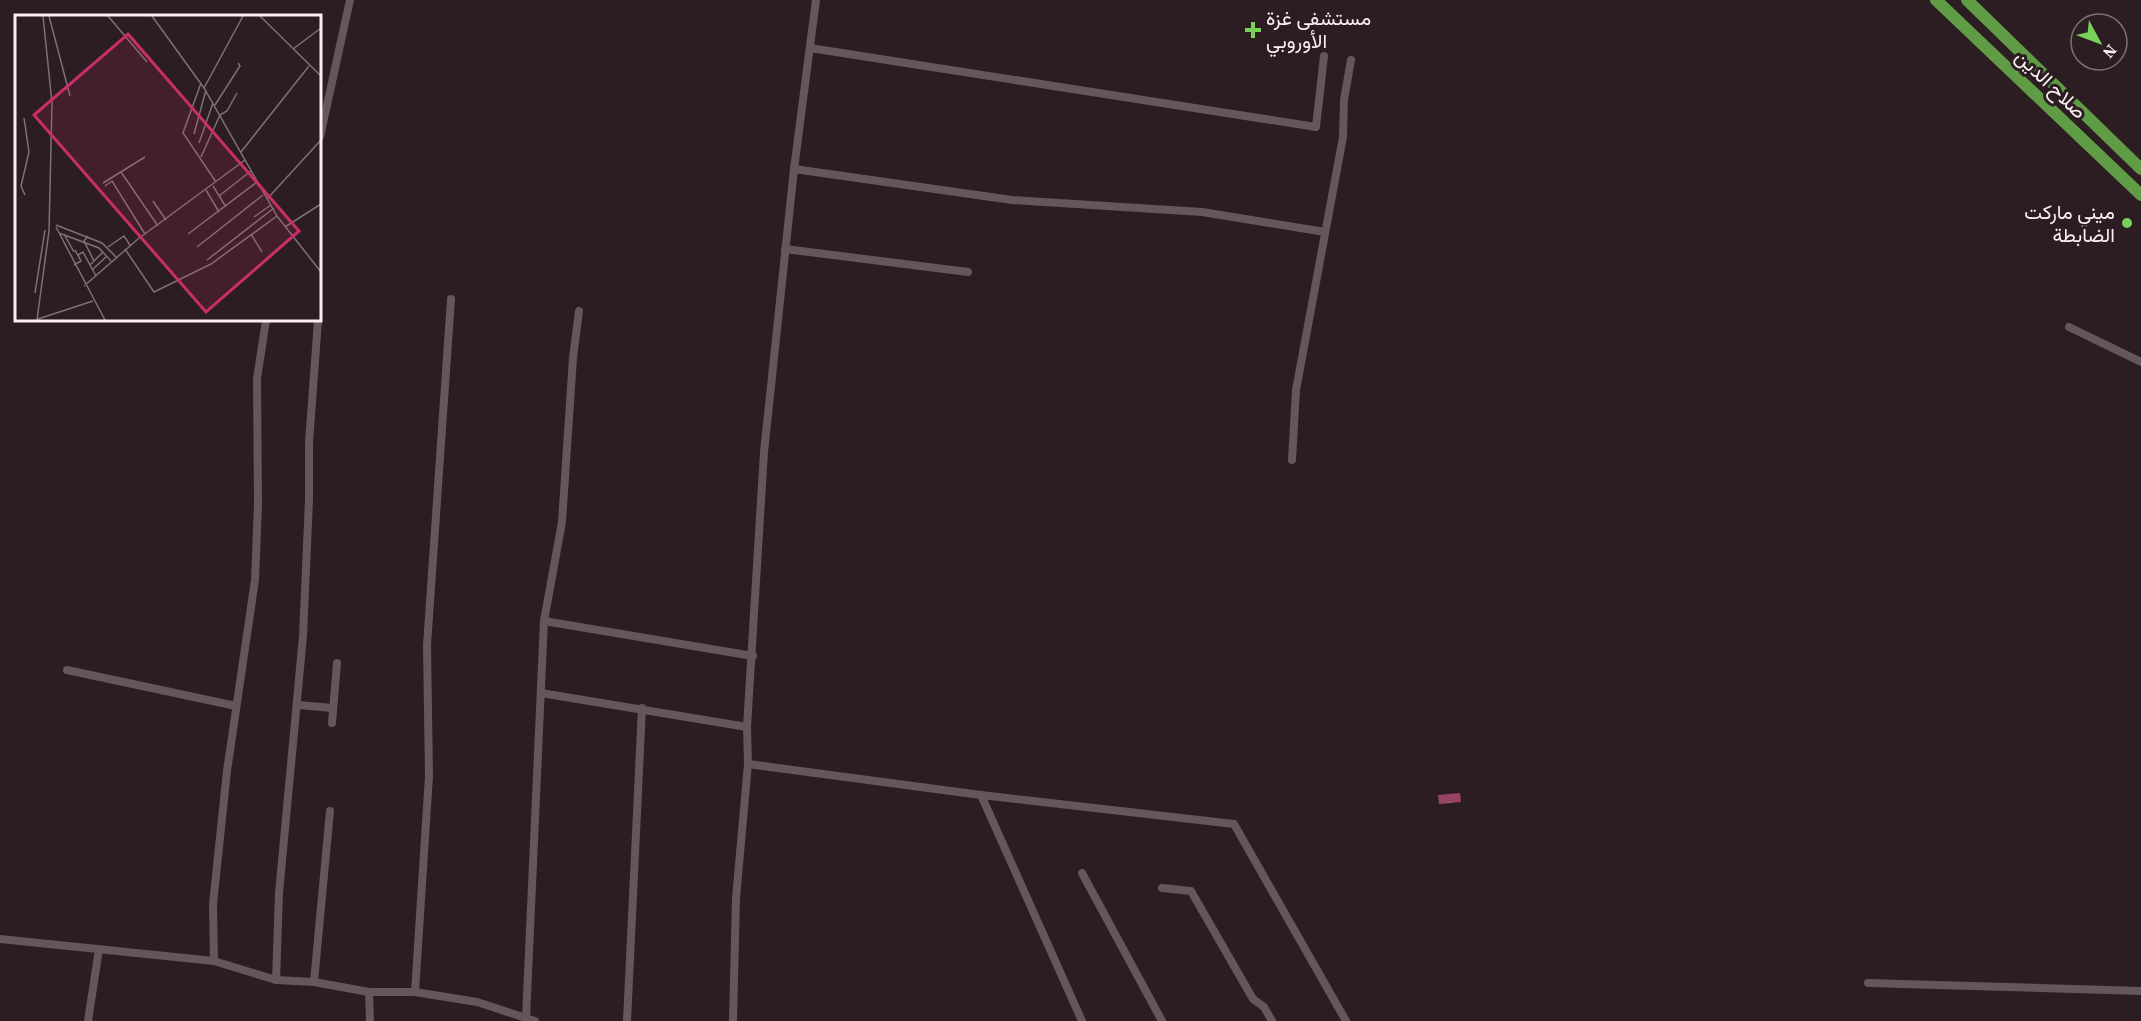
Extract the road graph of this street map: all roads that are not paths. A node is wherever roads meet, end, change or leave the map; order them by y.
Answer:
1 (350, 0) edge
2 (816, 0) edge
3 (1936, 0) edge
4 (1967, 0) edge
5 (810, 48) junction
6 (1324, 56) dead end
7 (1351, 60) dead end
8 (321, 131) edge
9 (794, 169) junction
10 (2141, 169) edge
11 (2141, 195) edge
12 (1325, 232) junction
13 (786, 249) junction
14 (968, 272) dead end
15 (451, 299) dead end
16 (579, 311) dead end
17 (266, 321) edge
18 (318, 321) edge
19 (2069, 327) dead end
20 (2141, 362) edge
21 (1292, 460) dead end
22 (544, 621) junction
23 (753, 656) junction
24 (337, 663) dead end
25 (67, 670) dead end
26 (541, 693) junction
27 (236, 705) junction
28 (298, 705) junction
29 (333, 708) junction
30 (642, 708) junction
31 (333, 723) dead end
32 (747, 727) junction
33 (748, 764) junction
34 (981, 795) junction
35 (330, 811) dead end
36 (1082, 873) dead end
37 (1162, 888) dead end
38 (0, 939) edge
39 (99, 949) junction
40 (214, 961) junction
41 (276, 980) junction
42 (314, 982) junction
43 (1868, 982) dead end
44 (2141, 991) edge
45 (369, 992) junction
46 (415, 992) junction
47 (526, 1018) junction
48 (88, 1021) edge
49 (370, 1021) edge
50 (535, 1021) edge
51 (627, 1021) edge
52 (734, 1021) edge
53 (1082, 1021) edge
54 (1162, 1021) edge
55 (1272, 1021) edge
56 (1346, 1021) edge

1 - 8 street
2 - 5 street
3 - 11 highway, صلاح الدين
4 - 10 highway, صلاح الدين
5 - 6 street
5 - 9 street
7 - 12 street
9 - 12 street
9 - 13 street
12 - 21 street
13 - 14 street
13 - 23 street
15 - 46 street
16 - 22 street
17 - 27 street
18 - 28 street
19 - 20 street
22 - 23 street
22 - 26 street
23 - 32 street
24 - 29 street
25 - 27 street
26 - 30 street
26 - 47 street
27 - 40 street
28 - 29 street
28 - 41 street
29 - 31 street
30 - 32 street
30 - 51 street
32 - 33 street
33 - 34 street
33 - 52 street
34 - 53 street
34 - 56 street
35 - 42 street
36 - 54 street
37 - 55 street
38 - 39 street
39 - 40 street
39 - 48 street
40 - 41 street
41 - 42 street
42 - 45 street
43 - 44 street
45 - 46 street
45 - 49 street
46 - 47 street
47 - 50 street

